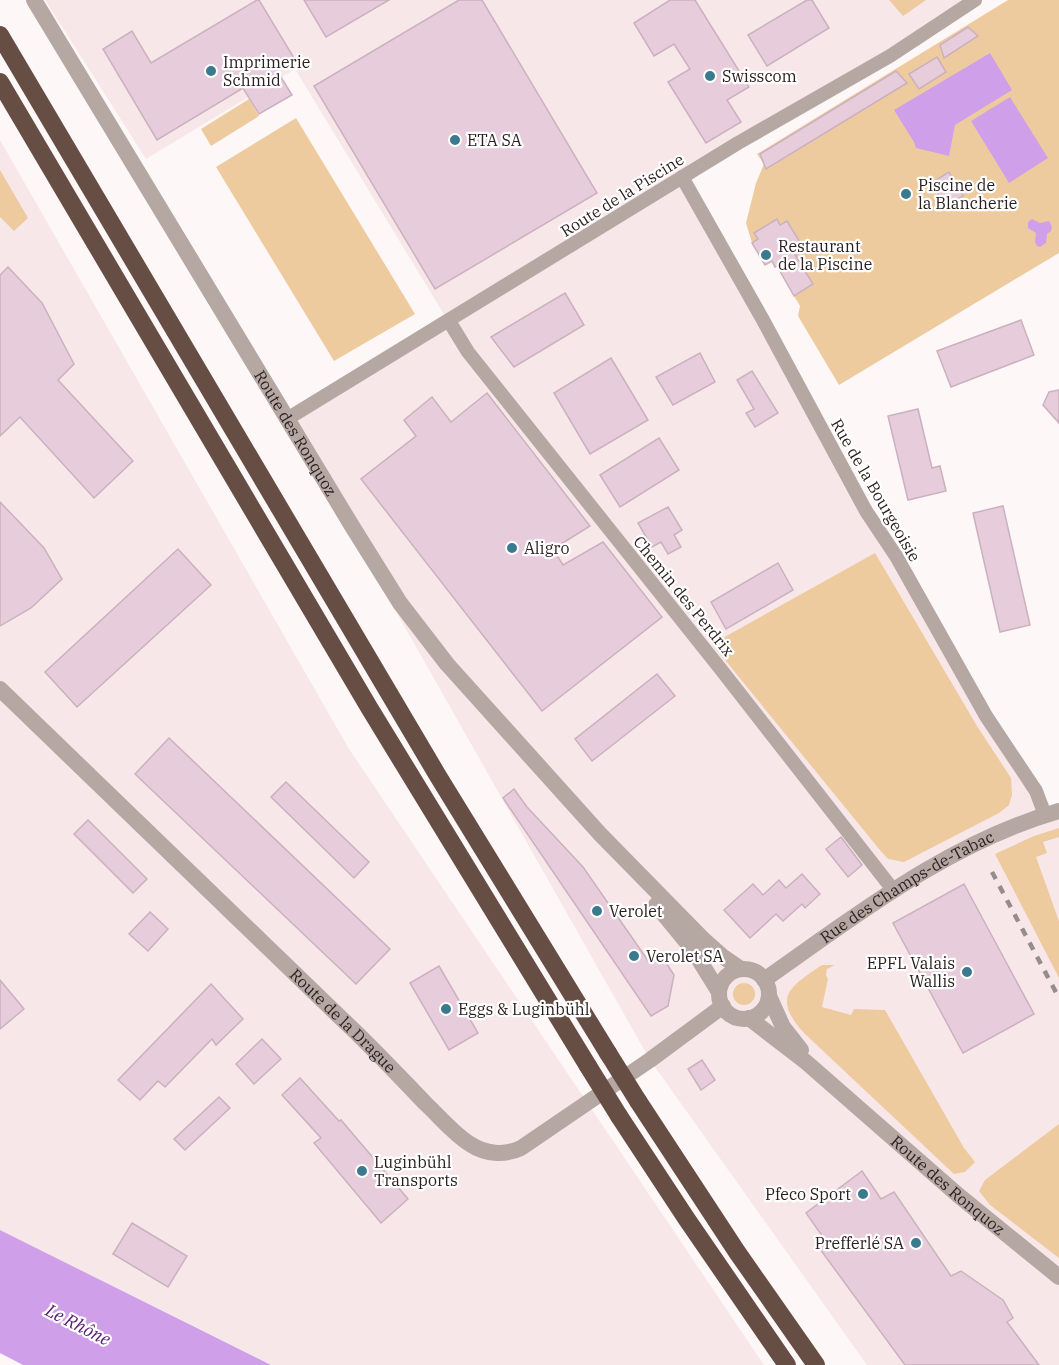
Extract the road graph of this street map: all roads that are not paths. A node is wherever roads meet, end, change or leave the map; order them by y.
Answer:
1 (34, 0) edge
2 (975, 0) edge
3 (0, 35) edge
4 (0, 82) edge
5 (682, 177) junction
6 (448, 321) junction
7 (287, 419) junction
8 (0, 689) edge
9 (1052, 813) edge
10 (600, 834) junction
11 (894, 891) junction
12 (741, 969) junction
13 (766, 988) junction
14 (721, 999) junction
15 (749, 1018) junction
16 (838, 1090) junction
17 (1059, 1277) edge
18 (787, 1365) edge
19 (816, 1365) edge

1 - 7 street, Route des Ronquoz
2 - 5 street, Route de la Piscine
3 - 19 highway, bridge
4 - 18 highway, bridge
5 - 6 street, Route de la Piscine
5 - 9 street, Rue de la Bourgeoisie
6 - 7 street, Route de la Piscine
6 - 11 street, Chemin des Perdrix
7 - 10 street, Route des Ronquoz
8 - 14 street, Route de la Drague
9 - 11 street, Rue des Champs-de-Tabac
10 - 12 street, Route des Ronquoz
10 - 14 street, Route des Ronquoz
11 - 13 street, Rue des Champs-de-Tabac
12 - 13 street
12 - 14 street
13 - 15 street
13 - 16 street, Route des Ronquoz
14 - 15 street
15 - 16 street, Route des Ronquoz
16 - 17 street, Route des Ronquoz

